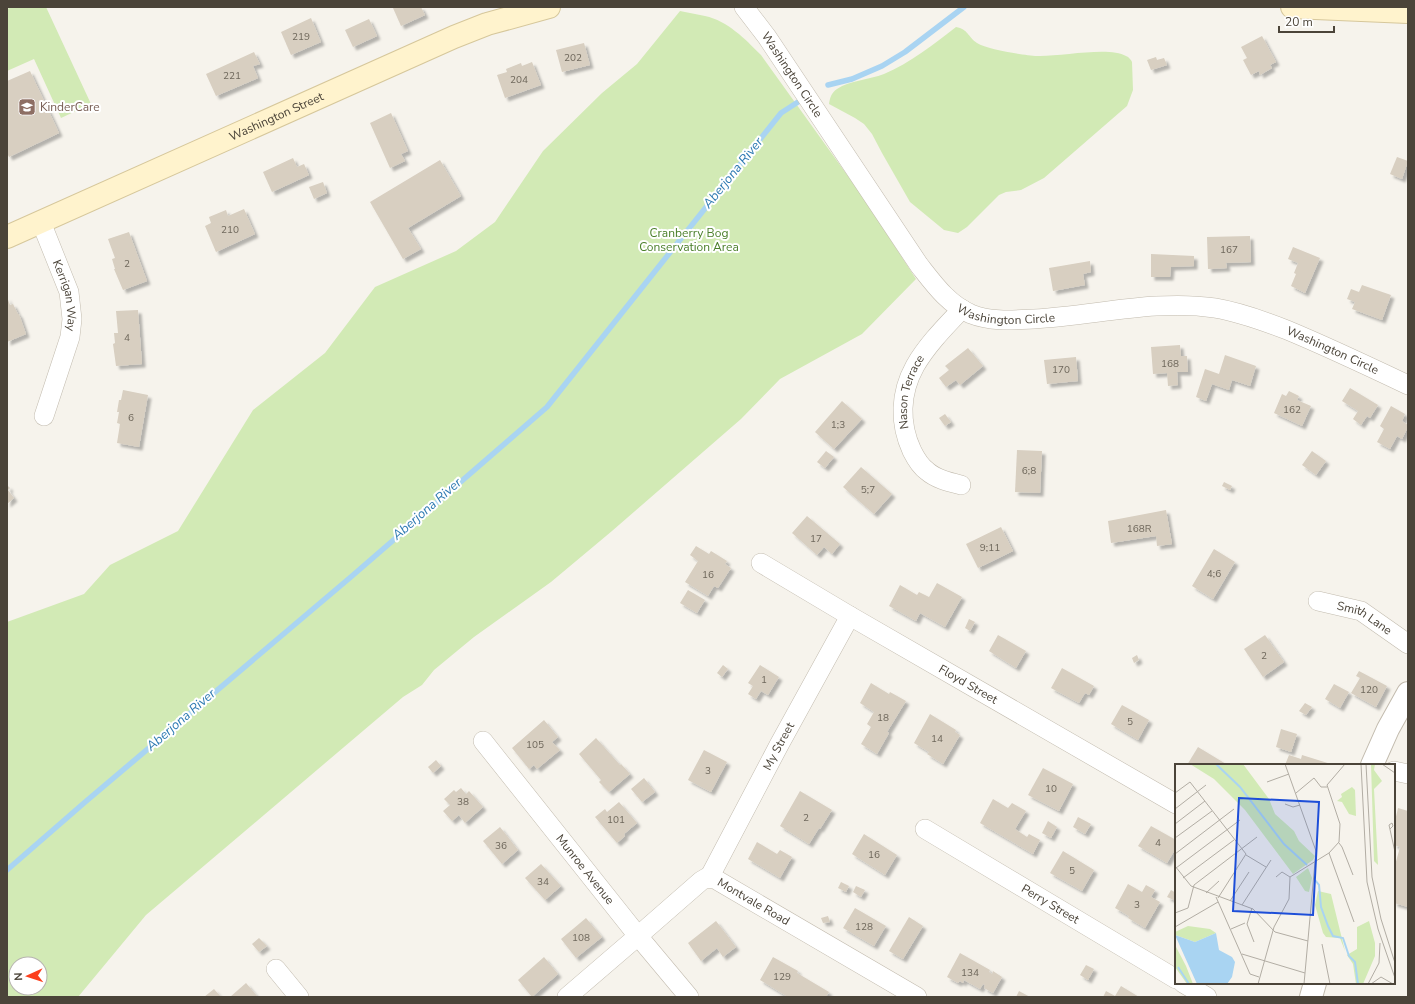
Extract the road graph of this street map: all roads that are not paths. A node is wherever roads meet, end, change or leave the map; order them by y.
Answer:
1 (549, 7) edge
2 (744, 7) edge
3 (1292, 7) edge
4 (1408, 12) edge
5 (41, 222) junction
6 (7, 237) edge
7 (962, 309) junction
8 (1408, 385) edge
9 (44, 416) dead end
10 (960, 485) dead end
11 (761, 563) dead end
12 (1318, 600) dead end
13 (850, 616) junction
14 (1408, 644) edge
15 (1408, 693) edge
16 (483, 741) dead end
17 (1372, 764) edge
18 (1395, 771) edge
19 (1408, 774) edge
20 (1175, 803) edge
21 (925, 829) dead end
22 (709, 878) junction
23 (638, 936) junction
24 (276, 969) dead end
25 (1175, 978) edge
26 (1185, 984) edge
27 (1315, 984) edge
28 (299, 997) edge
29 (567, 997) edge
30 (689, 997) edge
31 (917, 997) edge
32 (1206, 997) edge
33 (1311, 997) edge

1 - 5 main road, Washington Street
2 - 7 street, Washington Circle
3 - 4 main road
5 - 6 main road, Washington Street
5 - 9 street, Kerrigan Way
7 - 8 street, Washington Circle
7 - 10 street, Nason Terrace
11 - 13 street, Floyd Street
12 - 14 street, Smith Lane
13 - 20 street, Floyd Street
13 - 22 street, My Street
15 - 17 street
16 - 23 street, Munroe Avenue
18 - 19 street
21 - 25 street, Perry Street
22 - 23 street, Montvale Road
22 - 31 street, Montvale Road
23 - 29 street, Montvale Road
23 - 30 street, Munroe Avenue
24 - 28 street
26 - 32 street
27 - 33 street

